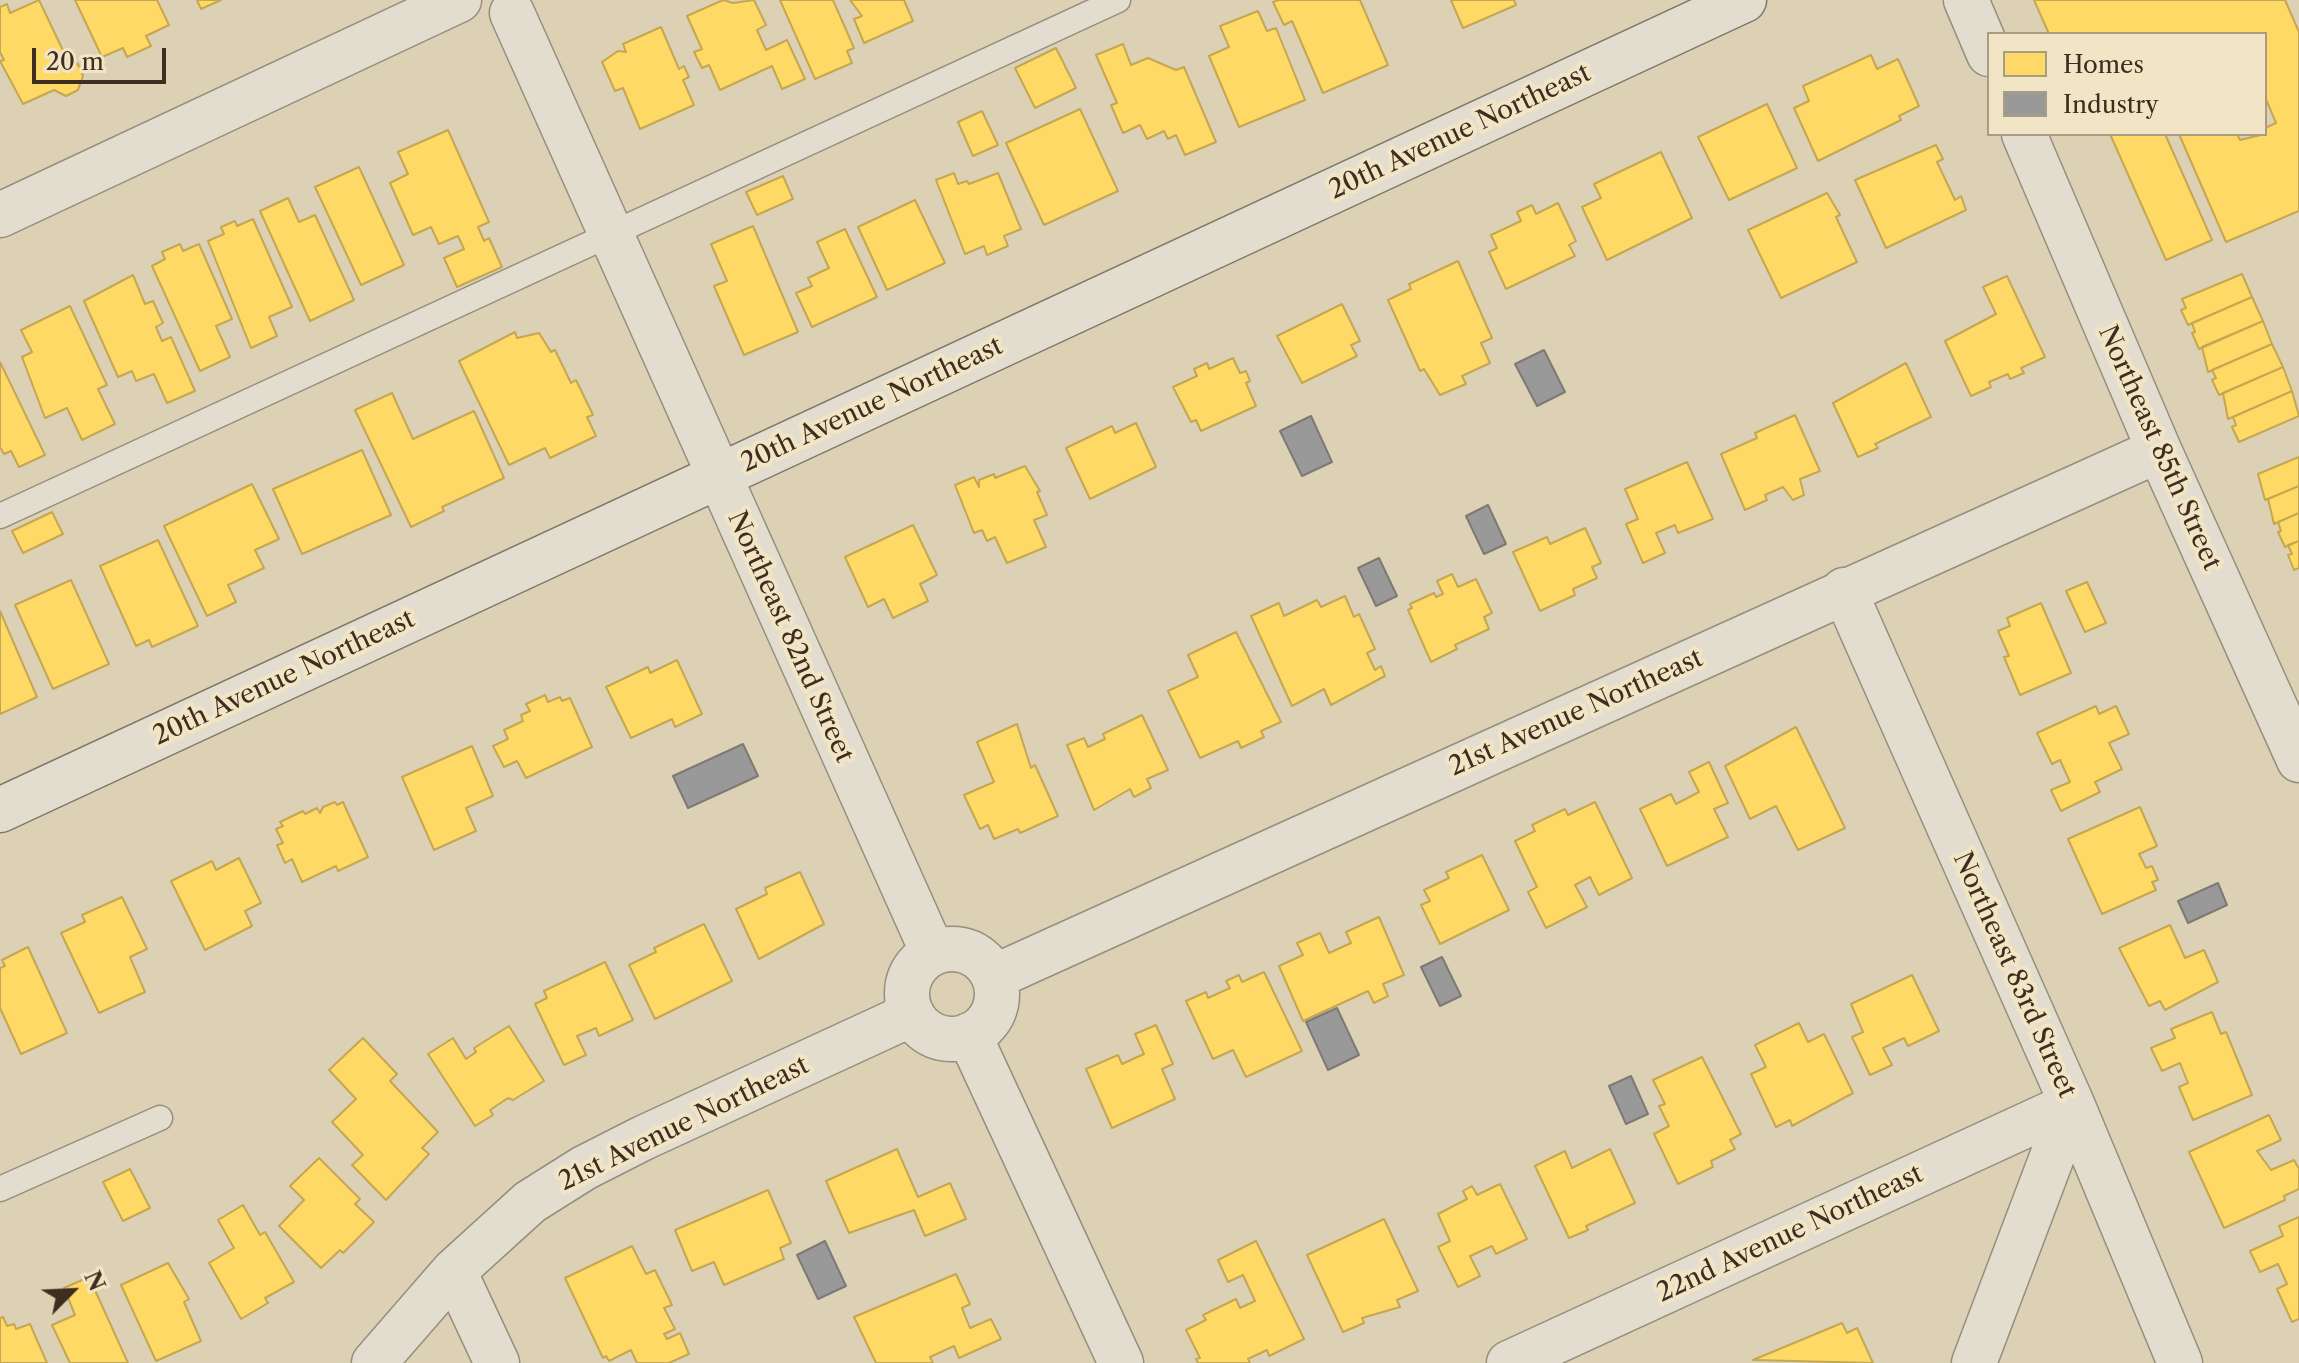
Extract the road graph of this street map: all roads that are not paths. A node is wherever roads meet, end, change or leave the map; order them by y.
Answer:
1 (459, 0) edge
2 (468, 0) edge
3 (1118, 0) edge
4 (1744, 0) edge
5 (1966, 0) edge
6 (519, 7) edge
7 (1987, 49) edge
8 (2025, 136) edge
9 (0, 215) edge
10 (609, 234) junction
11 (2159, 450) junction
12 (717, 477) junction
13 (0, 516) edge
14 (1844, 590) junction
15 (2299, 760) edge
16 (0, 810) edge
17 (933, 953) junction
18 (994, 977) junction
19 (912, 1014) junction
20 (969, 1035) junction
21 (2072, 1104) junction
22 (160, 1118) dead end
23 (0, 1189) edge
24 (454, 1271) junction
25 (374, 1363) edge
26 (497, 1363) edge
27 (1121, 1363) edge
28 (1509, 1363) edge
29 (1974, 1363) edge
30 (2180, 1363) edge

1 - 9 street
2 - 6 street
3 - 10 lane
4 - 12 street, 20th Avenue Northeast
5 - 7 street
6 - 10 street, Northeast 82nd Street
8 - 11 street, Northeast 85th Street
10 - 12 street, Northeast 82nd Street
10 - 13 lane
11 - 14 street, 21st Avenue Northeast
11 - 15 street, Northeast 85th Street
12 - 16 street, 20th Avenue Northeast
12 - 17 street, Northeast 82nd Street
14 - 18 street, 21st Avenue Northeast
14 - 21 street, Northeast 83rd Street
17 - 18 street
17 - 19 street
18 - 20 street
19 - 20 street
19 - 24 street, 21st Avenue Northeast
20 - 27 street
21 - 28 street, 22nd Avenue Northeast
21 - 29 street
21 - 30 street, Northeast 83rd Street
22 - 23 lane
24 - 25 street, 21st Avenue Northeast
24 - 26 street

